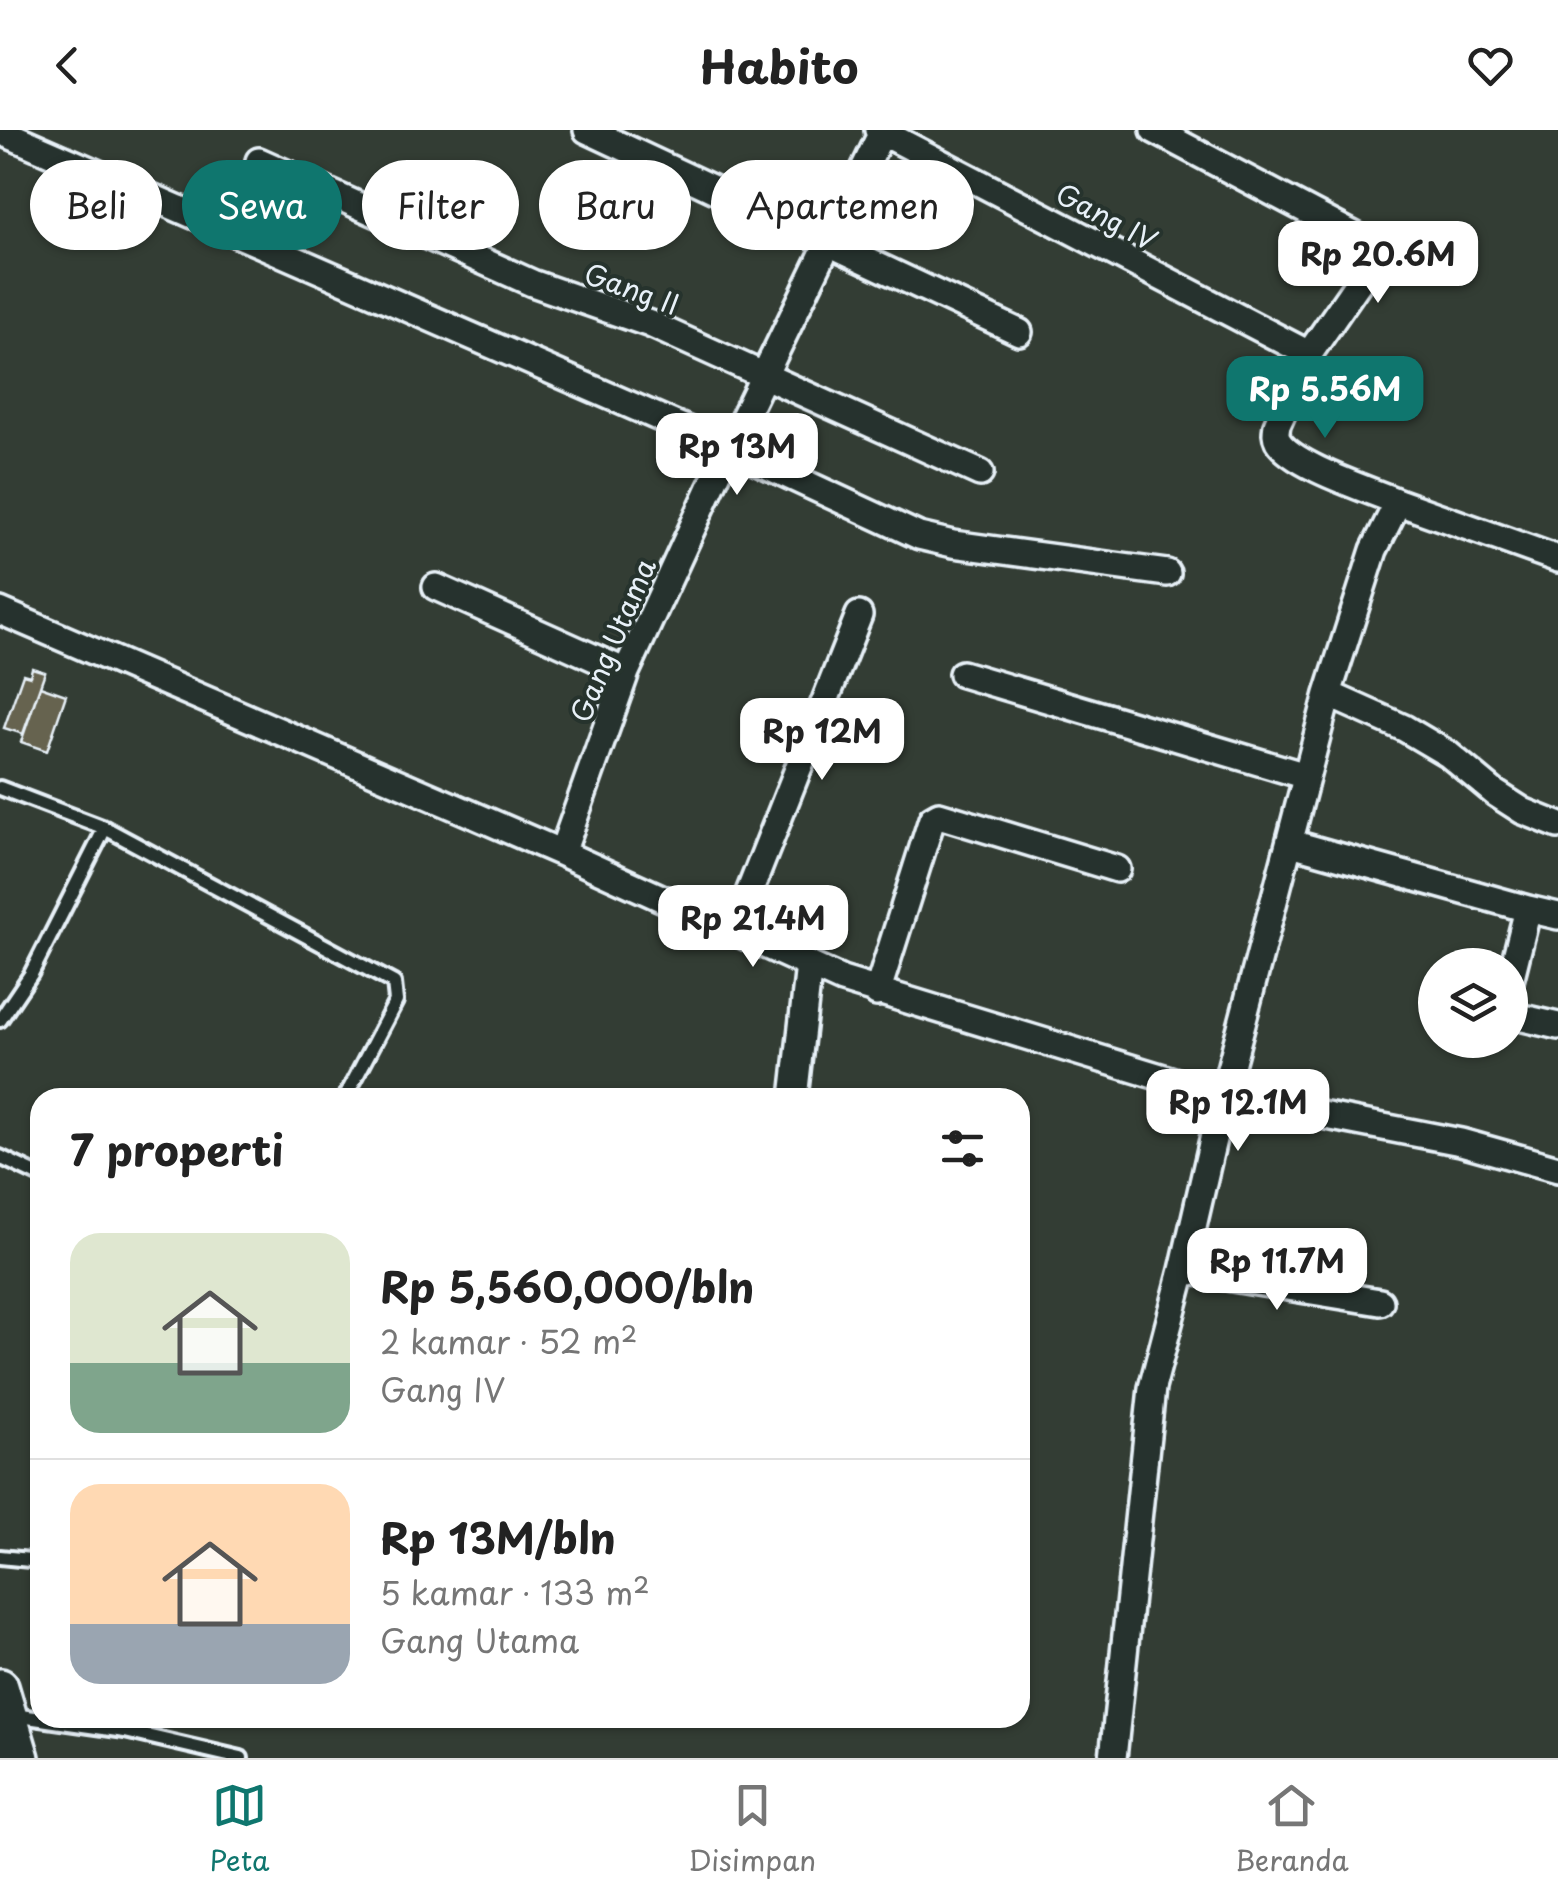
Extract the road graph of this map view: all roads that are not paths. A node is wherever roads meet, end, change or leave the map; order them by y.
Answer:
1 (587, 130) edge
2 (1154, 130) edge
3 (0, 131) edge
4 (881, 131) edge
5 (868, 160) edge
6 (711, 189) edge
7 (342, 198) edge
8 (826, 250) edge
9 (839, 250) edge
10 (1019, 332) dead end
11 (1309, 354) junction
12 (765, 374) junction
13 (730, 448) junction
14 (980, 473) dead end
15 (1398, 502) junction
16 (1558, 558) edge
17 (1167, 573) dead end
18 (436, 587) dead end
19 (0, 612) edge
20 (860, 615) dead end
21 (626, 672) junction
22 (962, 674) dead end
23 (1328, 694) junction
24 (1306, 776) junction
25 (0, 788) edge
26 (1558, 825) edge
27 (106, 828) junction
28 (1291, 843) junction
29 (562, 853) junction
30 (1118, 869) dead end
31 (1528, 909) junction
32 (1558, 916) edge
33 (734, 931) junction
34 (1518, 948) edge
35 (809, 965) junction
36 (878, 992) junction
37 (1528, 1019) edge
38 (0, 1020) edge
39 (1558, 1026) edge
40 (351, 1088) edge
41 (795, 1088) edge
42 (1222, 1096) junction
43 (0, 1157) edge
44 (1558, 1169) edge
45 (30, 1171) edge
46 (1183, 1270) junction
47 (1380, 1302) dead end
48 (0, 1558) edge
49 (30, 1560) edge
50 (4, 1701) edge
51 (30, 1708) edge
52 (112, 1728) edge
53 (21, 1758) edge
54 (241, 1758) edge
55 (1112, 1758) edge

1 - 6 street
2 - 11 street
3 - 13 street
4 - 5 street, Gang Utama
4 - 11 street, Gang IV
7 - 12 street, Gang II
8 - 12 street, Gang Utama
9 - 10 street
11 - 15 street
12 - 13 street, Gang Utama
12 - 14 street, Gang II
13 - 17 street
13 - 21 street, Gang Utama
15 - 16 street
15 - 23 street
18 - 21 street
19 - 29 street
20 - 33 street
21 - 29 street, Gang Utama
22 - 24 street
23 - 24 street
23 - 26 street
24 - 28 street
25 - 27 lane
27 - 38 lane
27 - 40 lane
28 - 31 street
28 - 42 street
29 - 33 street
30 - 36 street
31 - 32 street
31 - 34 street
33 - 35 street
35 - 36 street
35 - 41 street
36 - 42 street
37 - 39 street
42 - 44 street
42 - 46 street
43 - 45 lane
46 - 47 street
46 - 55 street
48 - 49 lane
50 - 51 lane
50 - 53 main road
52 - 54 lane

